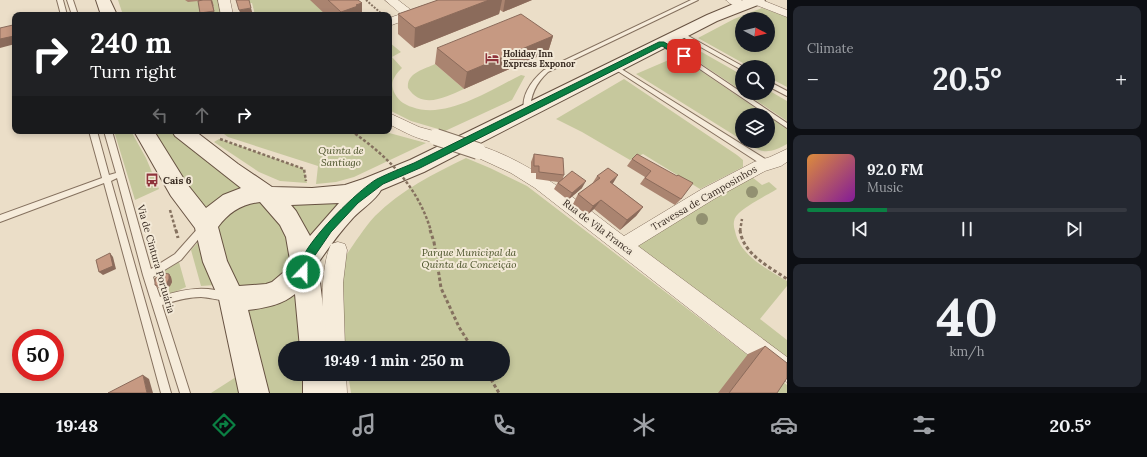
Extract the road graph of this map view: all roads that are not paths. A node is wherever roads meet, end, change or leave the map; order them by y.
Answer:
1 (60, 0) edge
2 (70, 0) edge
3 (89, 0) edge
4 (103, 0) edge
5 (224, 0) edge
6 (391, 0) edge
7 (451, 0) edge
8 (695, 0) edge
9 (747, 1) edge
10 (63, 12) edge
11 (74, 12) edge
12 (93, 12) edge
13 (108, 12) edge
14 (226, 12) edge
15 (787, 14) edge
16 (409, 15) junction
17 (392, 21) edge
18 (681, 34) junction
19 (662, 44) junction
20 (735, 64) edge
21 (615, 67) junction
22 (775, 87) edge
23 (787, 94) edge
24 (527, 112) junction
25 (392, 120) edge
26 (787, 126) edge
27 (94, 134) edge
28 (109, 134) edge
29 (146, 134) edge
30 (186, 134) edge
31 (787, 155) edge
32 (767, 164) junction
33 (120, 174) junction
34 (106, 180) junction
35 (380, 182) junction
36 (266, 195) junction
37 (0, 219) edge
38 (206, 225) junction
39 (623, 246) junction
40 (338, 250) dead end
41 (303, 268) junction
42 (148, 275) junction
43 (232, 299) junction
44 (156, 302) junction
45 (313, 341) edge
46 (334, 341) edge
47 (787, 370) edge
48 (317, 381) edge
49 (335, 381) edge
50 (166, 393) edge
51 (185, 393) edge
52 (254, 393) edge
53 (318, 393) edge
54 (336, 393) edge

1 - 10 lane
2 - 11 lane
3 - 12 main road
4 - 13 main road
5 - 14 street
6 - 16 street
7 - 16 street
8 - 24 lane
9 - 15 street
9 - 18 main road
16 - 17 street
18 - 19 main road
18 - 20 lane
19 - 21 main road
19 - 26 lane
21 - 24 main road
21 - 32 lane
22 - 23 lane
24 - 35 main road
25 - 39 street, Rua de Vila Franca, bridge
27 - 34 lane
28 - 33 lane, Via de Cintura Portuária
29 - 38 main road
30 - 36 main road
31 - 32 street, Travessa de Camposinhos
32 - 39 street, Travessa de Camposinhos
33 - 34 lane
33 - 42 lane, Via de Cintura Portuária
34 - 37 lane
34 - 50 lane
35 - 36 main road
35 - 41 main road
36 - 38 main road
36 - 41 main road
38 - 42 lane
38 - 43 main road
39 - 47 street, Rua de Vila Franca
40 - 46 street
41 - 43 main road
41 - 45 main road
42 - 44 lane, Via de Cintura Portuária
43 - 44 lane
43 - 52 main road
44 - 51 lane, Via de Cintura Portuária
48 - 53 main road
49 - 54 street

